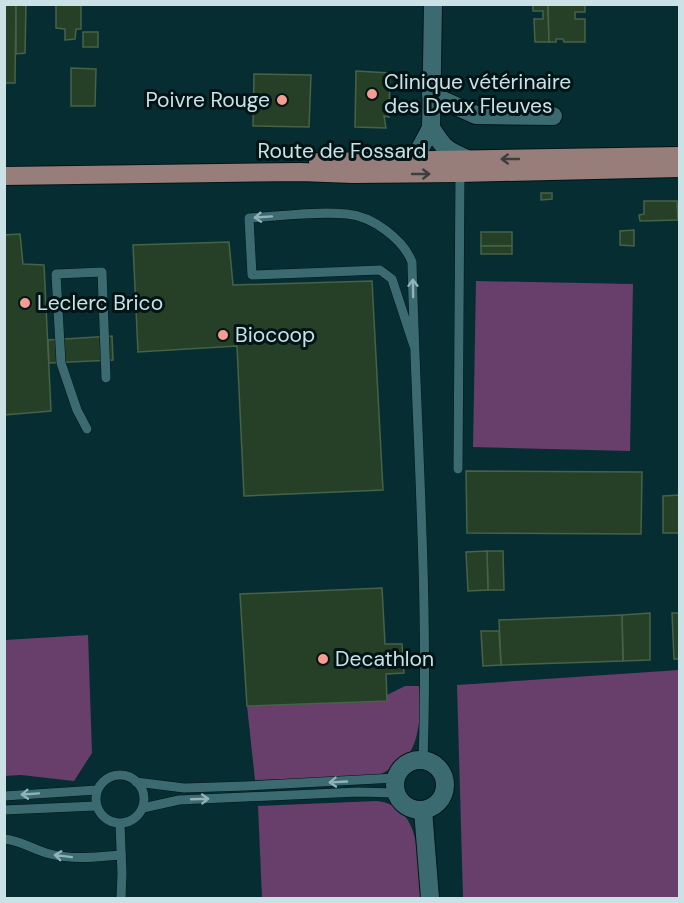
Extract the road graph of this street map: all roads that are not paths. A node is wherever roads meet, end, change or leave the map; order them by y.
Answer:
1 (433, 4) edge
2 (431, 95) junction
3 (553, 116) dead end
4 (431, 128) junction
5 (680, 156) edge
6 (414, 160) junction
7 (464, 166) junction
8 (4, 167) edge
9 (680, 168) edge
10 (4, 176) edge
11 (414, 346) junction
12 (106, 378) dead end
13 (87, 429) dead end
14 (458, 469) dead end
15 (423, 760) junction
16 (136, 782) junction
17 (396, 785) junction
18 (97, 790) junction
19 (4, 796) edge
20 (96, 806) junction
21 (143, 808) junction
22 (4, 810) edge
23 (423, 810) junction
24 (120, 824) junction
25 (4, 839) edge
26 (121, 855) junction
27 (121, 898) edge
28 (430, 898) edge

1 - 2 street
2 - 3 street
2 - 4 street
4 - 6 street
4 - 7 street
5 -> 7 main road, Route de Fossard
6 - 7 main road, Route de Fossard
6 - 8 main road, Route de Fossard
7 - 9 main road, Route de Fossard
10 -> 7 main road, Route de Fossard
7 - 14 lane
11 -> 11 lane
11 - 15 lane
12 - 13 lane
15 - 17 street
15 - 23 street
17 -> 16 lane
16 - 18 lane
16 - 21 lane
21 -> 17 lane
17 - 23 street
18 -> 19 lane
18 - 20 lane
20 - 22 lane
20 - 24 lane
21 - 24 lane
23 - 28 street
24 - 26 lane
26 -> 25 lane
26 - 27 lane

